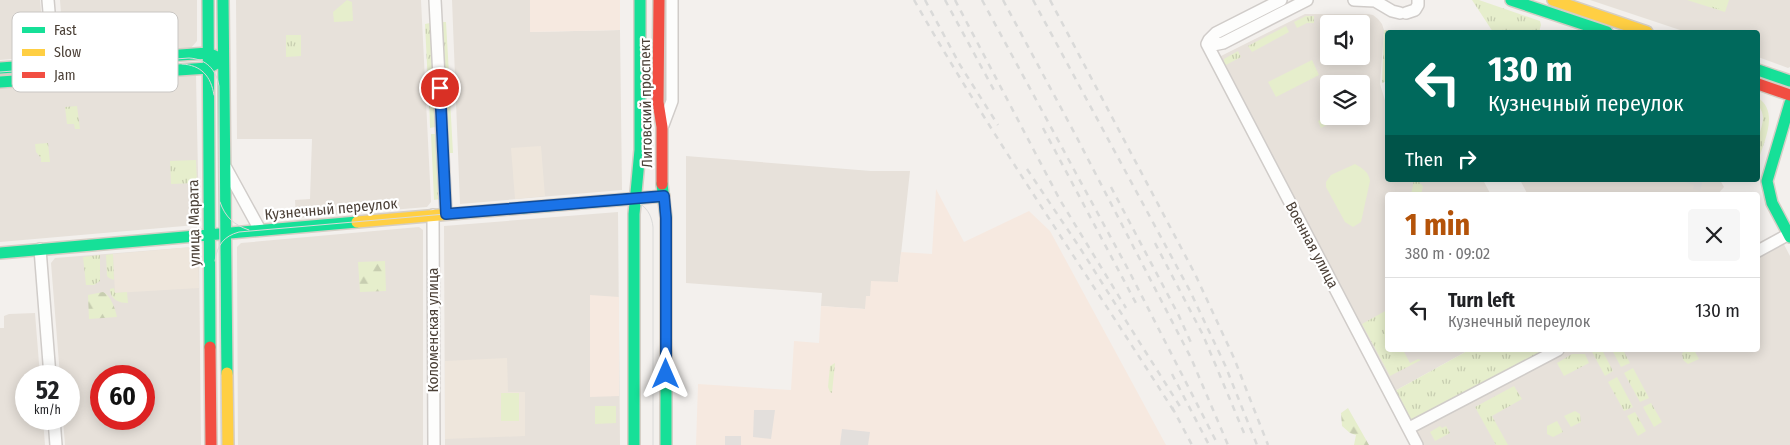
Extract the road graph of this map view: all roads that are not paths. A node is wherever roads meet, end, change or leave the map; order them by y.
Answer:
1 (208, 0) edge
2 (224, 0) edge
3 (435, 0) edge
4 (640, 0) edge
5 (659, 0) edge
6 (672, 0) edge
7 (1281, 0) edge
8 (1307, 0) edge
9 (1354, 0) edge
10 (1418, 0) edge
11 (1511, 0) edge
12 (1558, 1) edge
13 (1555, 15) junction
14 (1601, 30) edge
15 (1641, 30) edge
16 (1207, 44) junction
17 (208, 53) junction
18 (178, 55) edge
19 (224, 60) junction
20 (208, 68) junction
21 (178, 70) edge
22 (1760, 71) edge
23 (1790, 81) edge
24 (1760, 85) edge
25 (1790, 95) edge
26 (1790, 103) edge
27 (662, 126) junction
28 (1790, 134) edge
29 (226, 168) junction
30 (639, 176) junction
31 (662, 181) junction
32 (664, 196) junction
33 (650, 197) junction
34 (637, 198) junction
35 (446, 214) junction
36 (1790, 214) edge
37 (433, 215) junction
38 (260, 230) junction
39 (227, 233) junction
40 (209, 234) junction
41 (1789, 235) edge
42 (40, 249) junction
43 (1760, 250) edge
44 (0, 253) edge
45 (1554, 352) edge
46 (49, 365) edge
47 (1409, 428) junction
48 (55, 430) edge
49 (56, 445) edge
50 (211, 445) edge
51 (228, 445) edge
52 (434, 445) edge
53 (634, 445) edge
54 (666, 445) edge
55 (1417, 445) edge

1 - 17 street, улица Марата
2 - 19 street
3 - 35 street
4 - 30 street, Лиговский проспект
5 - 27 street, Лиговский проспект
6 - 27 street
7 - 16 street
8 - 16 street
9 - 10 street
11 - 13 street
12 - 13 street
12 - 15 street
13 - 14 street
16 - 47 street, Военная улица
17 - 18 street
17 - 19 street
17 - 20 street, улица Марата
19 - 20 street
19 - 29 street
20 - 21 street
20 - 40 street, улица Марата
22 - 23 street
24 - 25 street
26 - 41 street
27 - 31 street, Лиговский проспект
28 - 36 street
29 - 38 street
29 - 39 street
30 - 33 street
30 - 34 street, Лиговский проспект
31 - 32 street, Лиговский проспект
31 - 33 street
32 - 33 street, Кузнечный переулок
32 - 54 street, Лиговский проспект
33 - 34 street, Кузнечный переулок
34 - 35 street, Кузнечный переулок
34 - 53 street, Лиговский проспект
35 - 37 street, Кузнечный переулок
37 - 38 street, Кузнечный переулок
37 - 52 street, Коломенская улица
38 - 39 street, Кузнечный переулок
39 - 40 street, Кузнечный переулок
39 - 51 street
40 - 42 street, Кузнечный переулок
40 - 50 street, улица Марата
41 - 43 street
42 - 44 street, Кузнечный переулок
42 - 46 street
45 - 47 street
47 - 55 street, Военная улица
48 - 49 street

